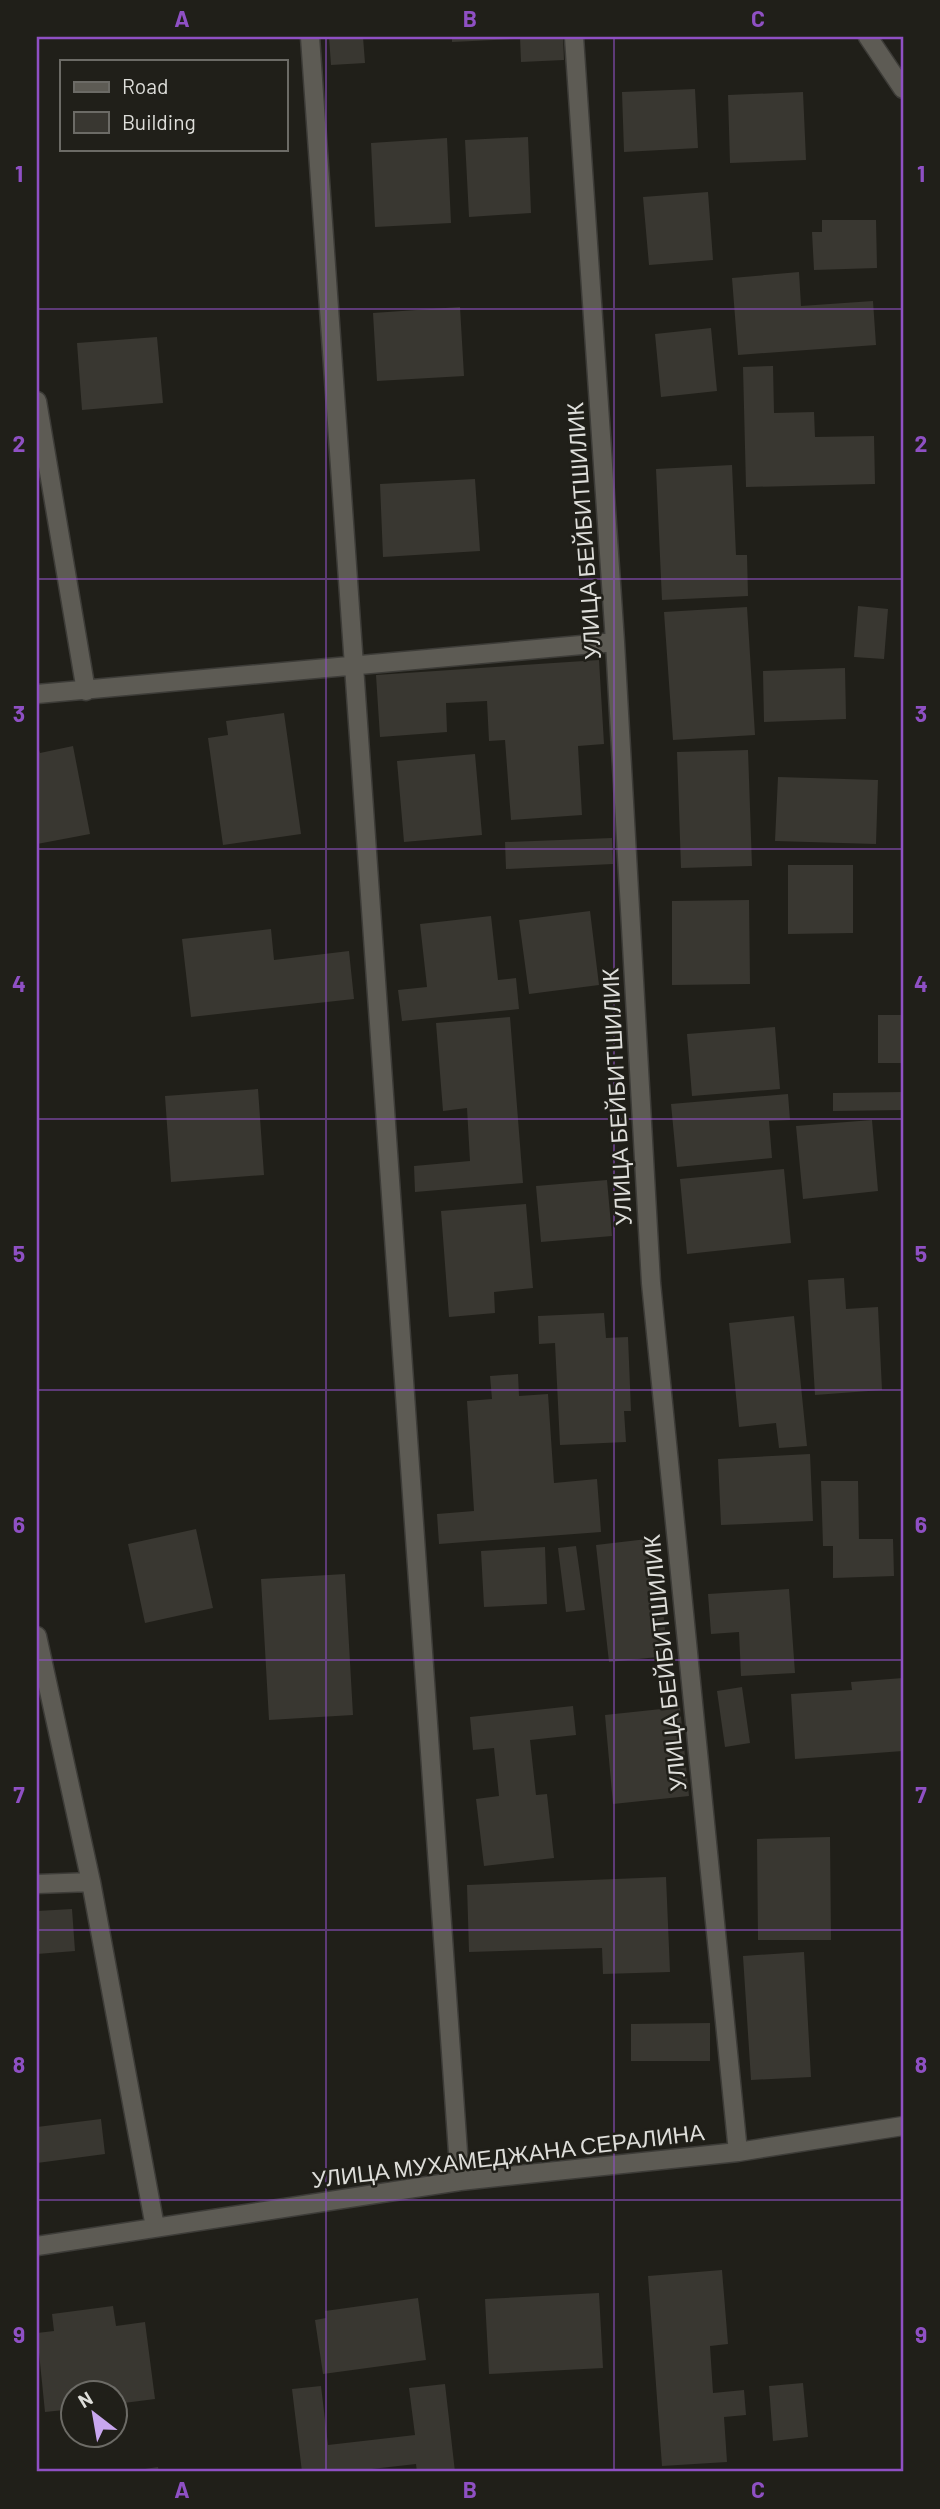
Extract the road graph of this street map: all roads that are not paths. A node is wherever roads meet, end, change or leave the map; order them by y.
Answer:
1 (310, 37) edge
2 (574, 37) edge
3 (868, 37) edge
4 (903, 89) edge
5 (37, 401) edge
6 (615, 642) junction
7 (356, 664) junction
8 (86, 691) junction
9 (37, 694) edge
10 (37, 1636) edge
11 (91, 1882) junction
12 (37, 1884) edge
13 (903, 2126) edge
14 (738, 2152) junction
15 (460, 2180) junction
16 (155, 2227) junction
17 (37, 2246) edge

1 - 7 street
2 - 6 street, УЛИЦА БЕЙБИТШИЛИК
3 - 4 street
5 - 8 street
6 - 7 street
6 - 14 street, УЛИЦА БЕЙБИТШИЛИК
7 - 8 street
7 - 15 street
8 - 9 street
10 - 11 street
11 - 12 street
11 - 16 street
13 - 14 street, УЛИЦА МУХАМЕДЖАНА СЕРАЛИНА
14 - 15 street, УЛИЦА МУХАМЕДЖАНА СЕРАЛИНА
15 - 16 street, УЛИЦА МУХАМЕДЖАНА СЕРАЛИНА
16 - 17 street, УЛИЦА МУХАМЕДЖАНА СЕРАЛИНА

